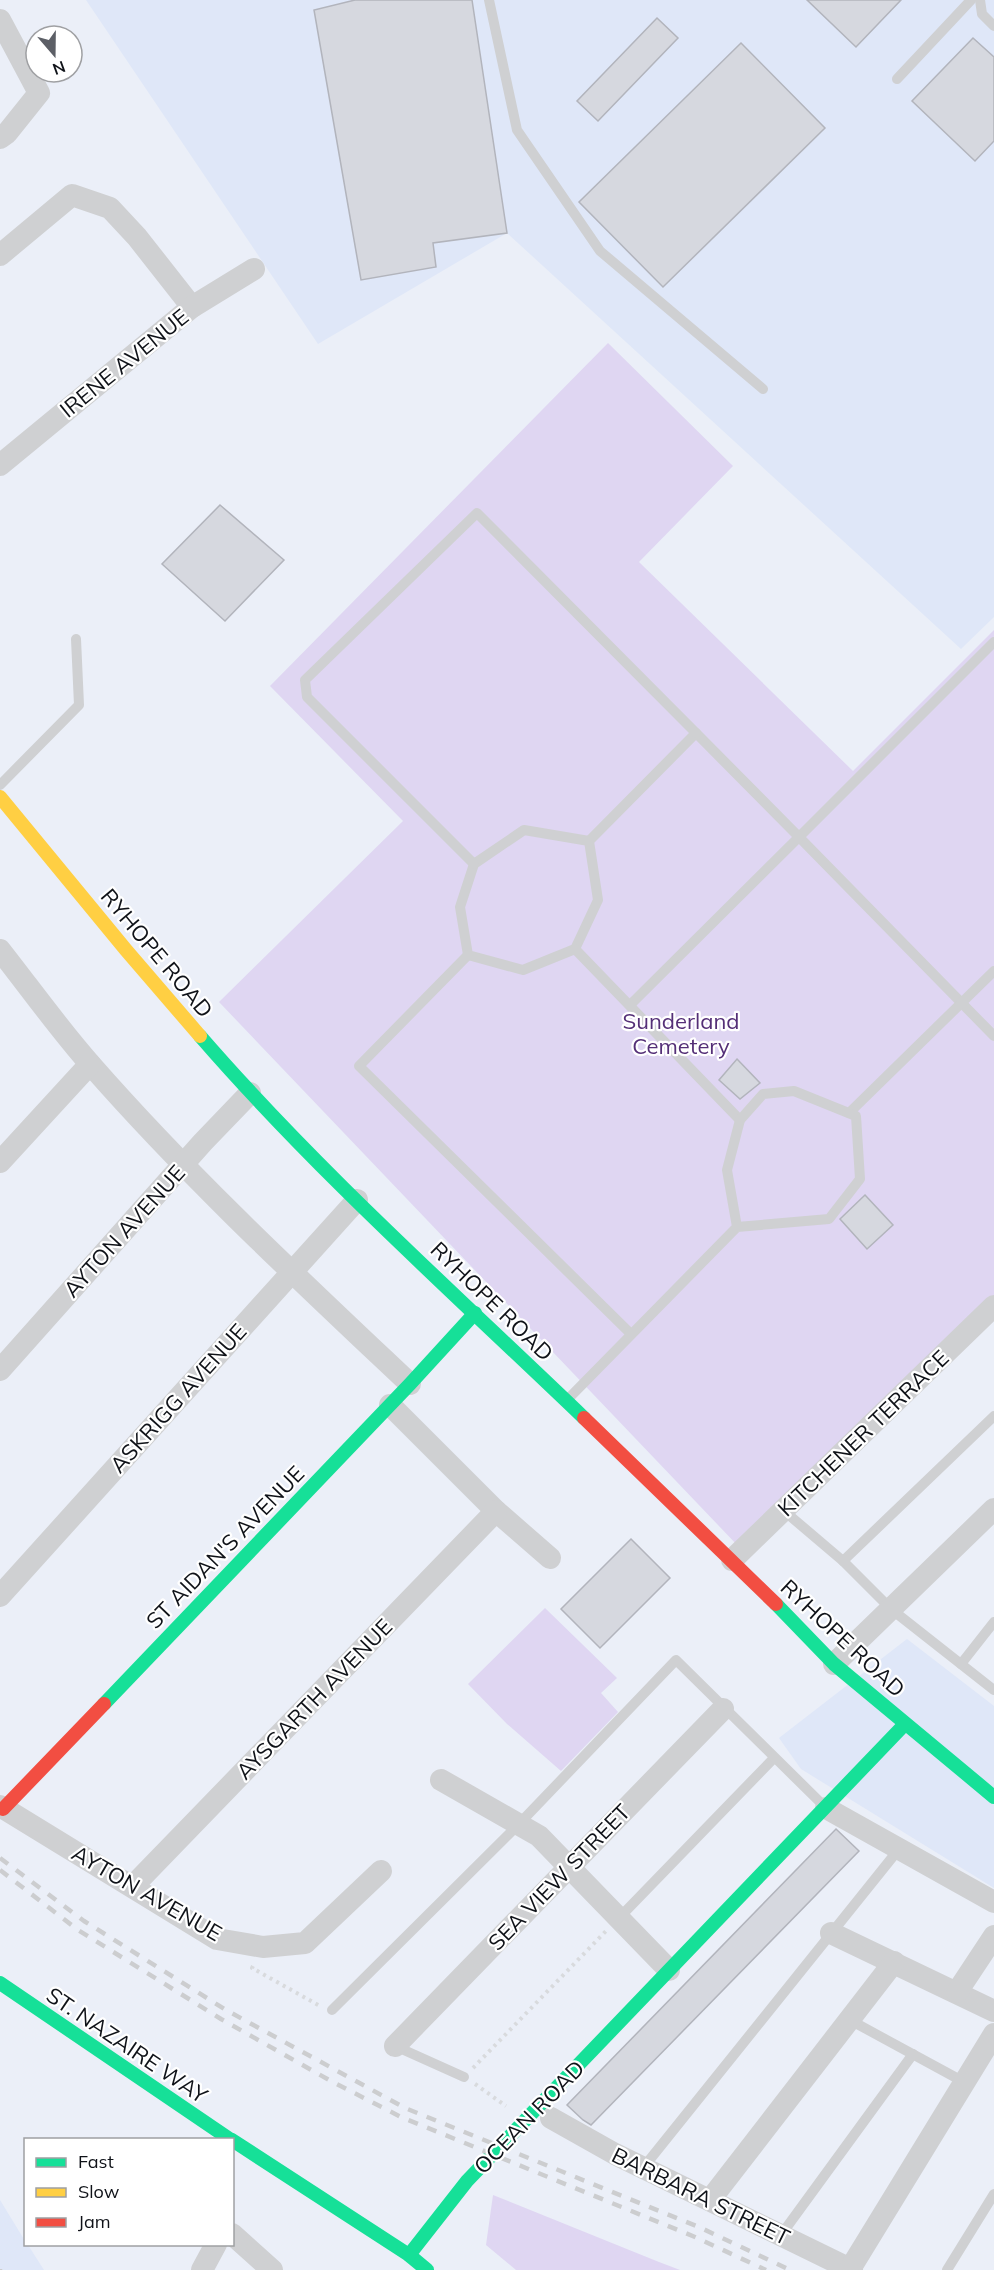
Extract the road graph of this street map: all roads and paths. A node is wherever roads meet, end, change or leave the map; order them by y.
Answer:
1 (489, 0) edge
2 (971, 0) edge
3 (980, 0) edge
4 (0, 20) edge
5 (994, 26) edge
6 (897, 79) dead end
7 (0, 138) edge
8 (0, 255) edge
9 (254, 269) dead end
10 (192, 306) junction
11 (763, 389) dead end
12 (0, 465) edge
13 (76, 639) dead end
14 (994, 642) edge
15 (696, 733) junction
16 (0, 785) edge
17 (0, 797) edge
18 (799, 837) junction
19 (589, 842) junction
20 (474, 864) junction
21 (575, 948) junction
22 (0, 950) edge
23 (468, 955) junction
24 (994, 971) edge
25 (961, 1004) junction
26 (630, 1005) junction
27 (994, 1036) edge
28 (90, 1064) junction
29 (250, 1093) junction
30 (849, 1113) junction
31 (740, 1120) junction
32 (0, 1162) edge
33 (183, 1164) junction
34 (357, 1200) junction
35 (737, 1227) junction
36 (291, 1272) junction
37 (994, 1306) edge
38 (476, 1313) junction
39 (631, 1334) junction
40 (0, 1370) edge
41 (410, 1384) junction
42 (566, 1402) junction
43 (390, 1405) junction
44 (994, 1416) edge
45 (994, 1509) edge
46 (783, 1510) junction
47 (496, 1511) junction
48 (550, 1558) dead end
49 (732, 1560) junction
50 (843, 1561) junction
51 (0, 1596) edge
52 (891, 1610) junction
53 (994, 1622) edge
54 (834, 1664) junction
55 (961, 1664) junction
56 (994, 1690) edge
57 (723, 1709) junction
58 (905, 1724) junction
59 (774, 1758) junction
60 (441, 1780) dead end
61 (992, 1790) edge
62 (1, 1807) edge
63 (826, 1808) junction
64 (518, 1825) junction
65 (899, 1849) junction
66 (569, 1867) junction
67 (381, 1872) dead end
68 (133, 1886) junction
69 (994, 1902) edge
70 (618, 1918) junction
71 (831, 1933) junction
72 (994, 1936) edge
73 (263, 1947) junction
74 (894, 1962) junction
75 (669, 1970) junction
76 (0, 1983) edge
77 (957, 1992) junction
78 (332, 2010) joint
79 (994, 2011) edge
80 (848, 2019) junction
81 (994, 2034) edge
82 (395, 2046) joint
83 (913, 2054) junction
84 (464, 2078) junction
85 (964, 2082) junction
86 (540, 2114) junction
87 (229, 2138) edge
88 (234, 2141) edge
89 (643, 2168) junction
90 (994, 2194) edge
91 (710, 2200) junction
92 (781, 2235) junction
93 (234, 2236) edge
94 (215, 2246) edge
95 (403, 2263) edge
96 (851, 2269) edge
97 (202, 2270) edge
98 (272, 2270) edge
99 (427, 2270) edge
100 (947, 2270) edge

1 - 11 lane
2 - 6 lane
3 - 5 lane
4 - 7 street
8 - 10 street
9 - 10 street, IRENE AVENUE
10 - 12 street, IRENE AVENUE
13 - 16 lane
14 - 18 lane
15 - 18 lane
15 - 19 lane
15 - 20 lane
17 - 29 main road, RYHOPE ROAD
18 - 25 lane
18 - 26 lane
19 - 20 lane
19 - 21 lane
20 - 23 lane
21 - 23 lane
21 - 26 lane
22 - 28 street
23 - 39 lane
24 - 25 lane
25 - 27 lane
25 - 30 lane
26 - 31 lane
28 - 32 street
28 - 33 street
29 - 33 street, AYTON AVENUE
29 - 34 main road, RYHOPE ROAD
30 - 31 lane
30 - 35 lane
31 - 35 lane
33 - 36 street
33 - 40 street, AYTON AVENUE
34 - 36 street, ASKRIGG AVENUE
34 - 38 main road, RYHOPE ROAD
35 - 39 lane
36 - 41 street
36 - 51 street, ASKRIGG AVENUE
37 - 46 street, KITCHENER TERRACE
38 - 41 main road, ST AIDAN'S AVENUE
38 - 42 main road, RYHOPE ROAD
39 - 42 lane
41 - 43 main road, ST AIDAN'S AVENUE
42 - 49 main road, RYHOPE ROAD
43 - 47 street
43 - 62 main road, ST AIDAN'S AVENUE
44 - 50 lane
45 - 52 street
46 - 49 street, KITCHENER TERRACE
46 - 50 lane
47 - 48 street
47 - 68 street, AYSGARTH AVENUE
49 - 54 main road, RYHOPE ROAD
50 - 52 lane
52 - 54 street
52 - 55 lane
53 - 55 lane
54 - 58 main road, RYHOPE ROAD
55 - 56 lane
57 - 59 lane
57 - 64 lane
57 - 66 street, SEA VIEW STREET
58 - 61 main road, RYHOPE ROAD
58 - 63 main road
59 - 63 lane
59 - 70 lane
60 - 64 street
62 - 68 street, AYTON AVENUE
63 - 65 street
63 - 75 main road, OCEAN ROAD
64 - 66 street
64 - 78 lane
65 - 69 street
65 - 71 lane
66 - 70 street
66 - 82 street, SEA VIEW STREET
67 - 73 street, AYTON AVENUE
68 - 73 street, AYTON AVENUE
70 - 75 street
70 - 84 path
71 - 74 street
71 - 89 lane
72 - 77 street
73 - 78 path
74 - 77 street
74 - 80 street
75 - 86 main road, OCEAN ROAD
76 - 87 main road, ST. NAZAIRE WAY
77 - 79 street
80 - 83 lane
80 - 91 street
81 - 85 street
82 - 84 lane
83 - 85 lane
83 - 92 lane
84 - 86 path
85 - 96 street
86 - 89 street, BARBARA STREET
86 - 95 main road, OCEAN ROAD
88 - 95 main road, ST. NAZAIRE WAY
89 - 91 street, BARBARA STREET
90 - 100 lane
91 - 92 street, BARBARA STREET
92 - 96 street, BARBARA STREET
93 - 98 street
94 - 97 street
95 - 99 main road, ST. NAZAIRE WAY

